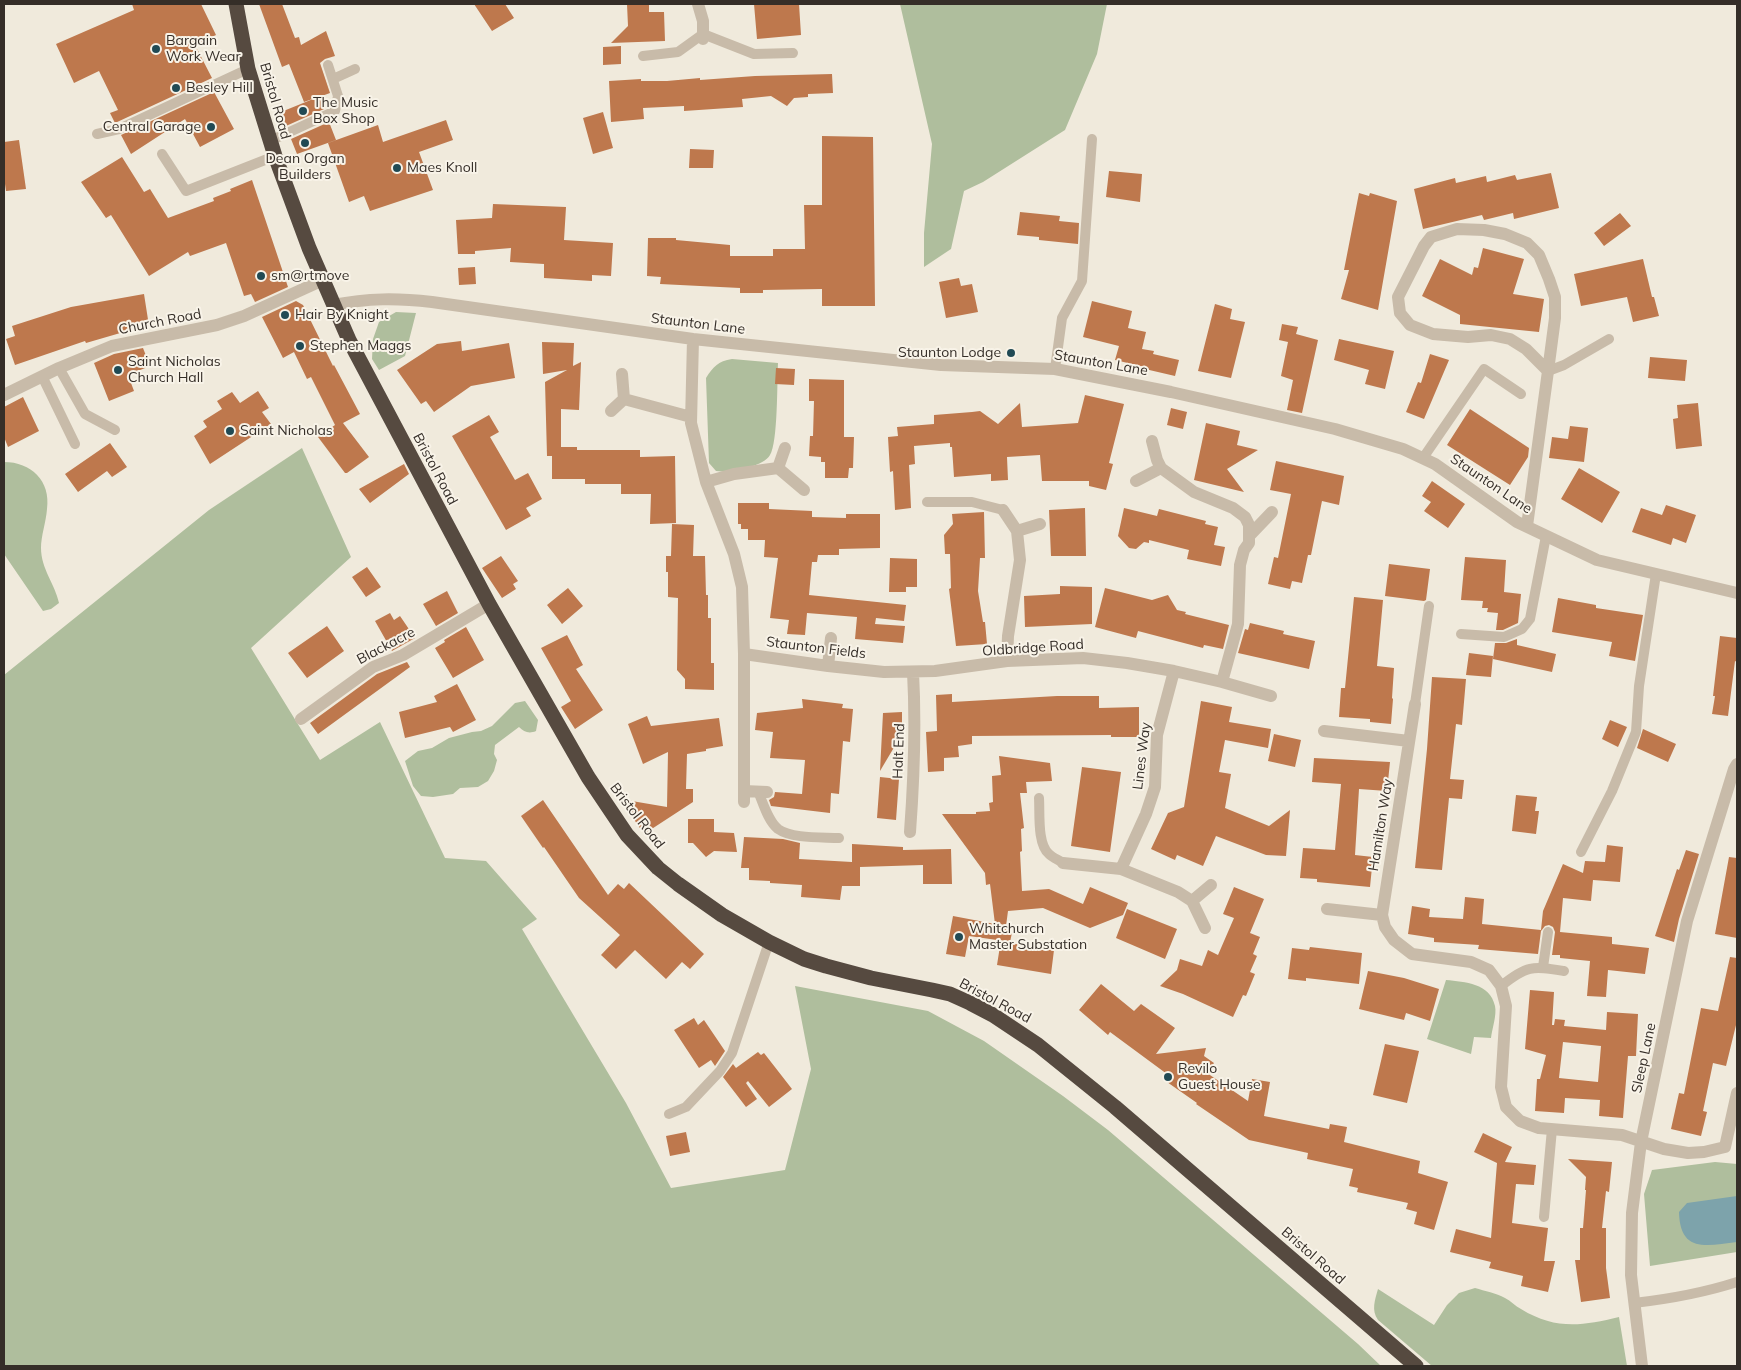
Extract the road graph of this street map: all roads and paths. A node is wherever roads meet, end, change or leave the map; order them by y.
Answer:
1 (236, 4) edge
2 (698, 4) edge
3 (703, 36) junction
4 (793, 53) dead end
5 (643, 56) dead end
6 (328, 65) dead end
7 (248, 69) junction
8 (355, 69) dead end
9 (333, 79) junction
10 (97, 134) dead end
11 (1092, 139) dead end
12 (270, 141) junction
13 (162, 154) dead end
14 (275, 156) junction
15 (322, 280) junction
16 (333, 305) junction
17 (693, 339) junction
18 (1609, 339) dead end
19 (59, 368) junction
20 (1055, 369) junction
21 (1548, 371) junction
22 (622, 374) dead end
23 (42, 376) junction
24 (1521, 394) dead end
25 (4, 395) edge
26 (624, 399) junction
27 (611, 411) dead end
28 (691, 417) junction
29 (115, 430) dead end
30 (1152, 441) dead end
31 (75, 444) dead end
32 (785, 448) dead end
33 (1423, 458) junction
34 (778, 468) junction
35 (1161, 468) junction
36 (1136, 481) dead end
37 (706, 482) junction
38 (804, 490) dead end
39 (927, 502) dead end
40 (1003, 510) joint
41 (1272, 512) dead end
42 (1040, 524) dead end
43 (1526, 526) junction
44 (1017, 531) junction
45 (1250, 535) junction
46 (1546, 536) junction
47 (1656, 574) junction
48 (1737, 593) edge
49 (489, 604) junction
50 (1429, 606) dead end
51 (1461, 634) dead end
52 (831, 638) dead end
53 (744, 654) junction
54 (1007, 661) junction
55 (828, 666) junction
56 (1174, 671) junction
57 (884, 672) joint
58 (913, 672) junction
59 (1222, 682) junction
60 (1271, 696) dead end
61 (1415, 704) joint
62 (301, 720) dead end
63 (1324, 731) dead end
64 (1409, 741) junction
65 (1737, 764) edge
66 (762, 792) joint
67 (1039, 798) dead end
68 (910, 832) dead end
69 (839, 838) dead end
70 (1581, 852) dead end
71 (1063, 863) joint
72 (1122, 869) junction
73 (1211, 885) dead end
74 (1192, 901) junction
75 (1327, 909) dead end
76 (1382, 915) junction
77 (1205, 928) dead end
78 (1548, 932) dead end
79 (769, 942) junction
80 (1543, 967) junction
81 (1564, 970) dead end
82 (1501, 986) junction
83 (1737, 1093) edge
84 (669, 1114) dead end
85 (1552, 1129) junction
86 (1641, 1142) junction
87 (1731, 1148) edge
88 (1544, 1217) dead end
89 (1737, 1282) edge
90 (1634, 1303) junction
91 (1416, 1366) edge
92 (1642, 1366) edge

1 - 7 highway, Bristol Road
2 - 3 street
3 - 4 lane
3 - 5 lane
6 - 9 lane
7 - 10 lane
7 - 12 highway, Bristol Road
8 - 9 lane
9 - 12 lane
11 - 20 lane
12 - 14 highway, Bristol Road
13 - 14 lane
14 - 15 highway, Bristol Road
15 - 16 highway, Bristol Road
15 - 19 street, Church Road
16 - 17 street, Staunton Lane
16 - 49 highway, Bristol Road
17 - 20 street, Staunton Lane
17 - 28 street
18 - 21 lane
19 - 23 street, Church Road
19 - 29 lane
20 - 33 street, Staunton Lane
21 - 21 street
21 - 43 street
22 - 26 street
23 - 25 street, Church Road
23 - 31 lane
24 - 33 lane
26 - 27 street
26 - 28 street
28 - 37 street
30 - 35 street
32 - 34 street
33 - 43 street, Staunton Lane
34 - 37 street
34 - 38 street
35 - 36 street
35 - 45 street
37 - 53 street
39 - 40 lane
40 - 44 street
41 - 45 street
42 - 44 street
43 - 46 street, Staunton Lane
44 - 54 street
45 - 59 street
46 - 47 street, Staunton Lane
46 - 51 lane
47 - 48 street, Staunton Lane
47 - 70 lane
49 - 62 street, Blackacre
49 - 79 highway, Bristol Road
50 - 61 lane
52 - 55 street
53 - 55 street, Staunton Fields
53 - 66 street
54 - 56 street, Oldbridge Road
54 - 58 street, Oldbridge Road
55 - 57 street, Staunton Fields
56 - 59 street, Oldbridge Road
56 - 72 street, Lines Way
57 - 58 street, Oldbridge Road
58 - 68 street, Halt End
59 - 60 street, Oldbridge Road
61 - 64 street, Hamilton Way
63 - 64 street
64 - 76 street, Hamilton Way
65 - 86 street, Sleep Lane
66 - 69 lane
67 - 71 lane
71 - 72 street
72 - 74 street
73 - 74 street
74 - 77 street
75 - 76 street
76 - 82 street
78 - 80 lane
79 - 84 lane
79 - 91 highway, Bristol Road
80 - 81 lane
80 - 82 lane
82 - 85 street
83 - 87 street
85 - 86 street
85 - 88 lane
86 - 87 street
86 - 90 street, Sleep Lane
89 - 90 lane
90 - 92 street, Sleep Lane

